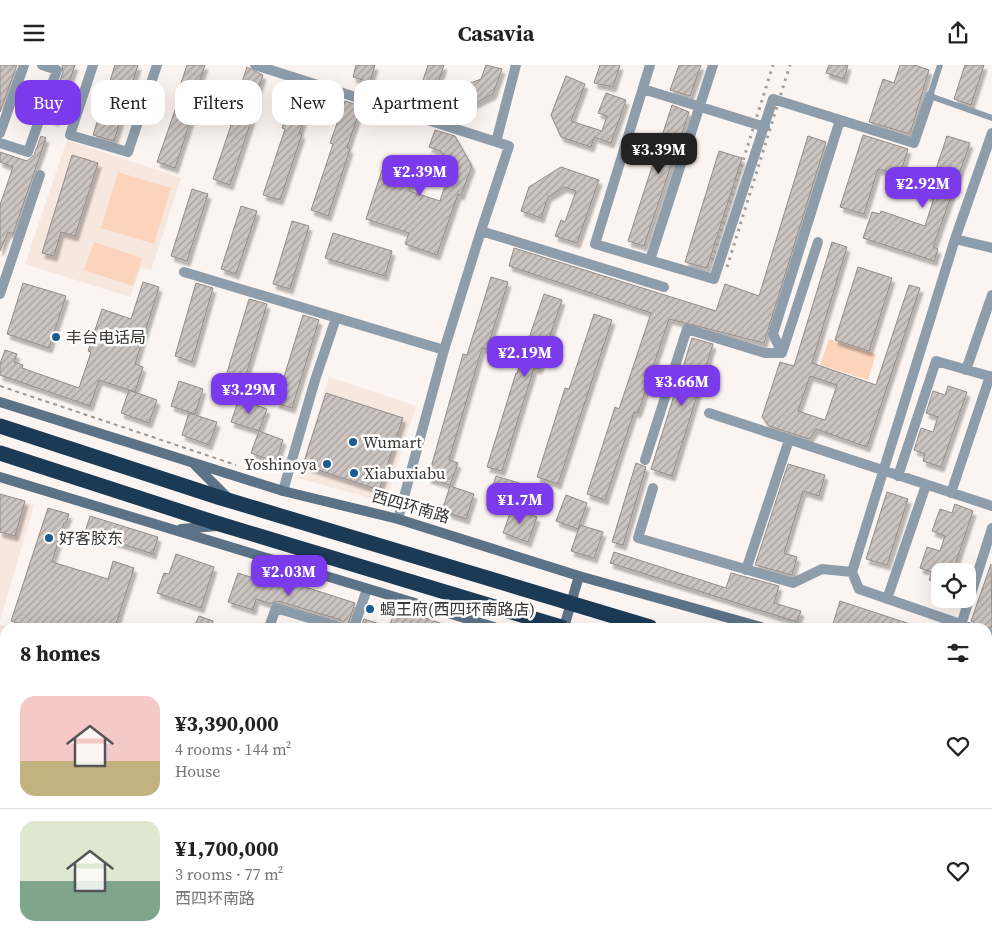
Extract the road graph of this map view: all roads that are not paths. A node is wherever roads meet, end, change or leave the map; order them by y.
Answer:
1 (24, 65) edge
2 (42, 65) edge
3 (93, 65) edge
4 (157, 65) edge
5 (255, 65) edge
6 (516, 65) edge
7 (650, 65) edge
8 (713, 65) edge
9 (940, 65) edge
10 (643, 89) junction
11 (930, 96) junction
12 (700, 106) junction
13 (992, 117) edge
14 (840, 120) junction
15 (765, 127) junction
16 (0, 133) edge
17 (992, 133) edge
18 (496, 142) junction
19 (0, 143) edge
20 (40, 175) dead end
21 (481, 231) junction
22 (955, 239) junction
23 (818, 242) dead end
24 (992, 248) edge
25 (650, 260) junction
26 (184, 272) dead end
27 (664, 287) dead end
28 (0, 294) edge
29 (992, 295) edge
30 (336, 318) junction
31 (444, 350) junction
32 (782, 353) junction
33 (966, 370) junction
34 (991, 377) edge
35 (0, 402) edge
36 (709, 413) dead end
37 (0, 426) edge
38 (789, 440) junction
39 (0, 453) edge
40 (645, 460) dead end
41 (195, 464) junction
42 (882, 471) junction
43 (898, 476) junction
44 (0, 477) edge
45 (926, 485) junction
46 (653, 488) dead end
47 (283, 491) junction
48 (951, 493) junction
49 (992, 506) edge
50 (398, 519) junction
51 (992, 528) edge
52 (175, 530) junction
53 (746, 569) junction
54 (852, 572) junction
55 (579, 576) junction
56 (367, 589) junction
57 (887, 599) junction
58 (571, 604) junction
59 (270, 623) edge
60 (326, 623) edge
61 (355, 623) edge
62 (481, 623) edge
63 (549, 623) edge
64 (549, 623) edge
65 (564, 623) edge
66 (635, 623) edge
67 (636, 623) edge
68 (747, 623) edge
69 (956, 623) edge
70 (966, 623) edge

1 - 16 street
2 - 19 street
3 - 4 street
5 - 18 street
6 - 18 street
7 - 10 street
8 - 12 street
9 - 11 lane
10 - 12 street
10 - 25 street
11 - 13 lane
11 - 14 street
12 - 15 street
12 - 25 street
14 - 15 street
14 - 32 street
15 - 25 street
17 - 22 street
18 - 21 street
20 - 28 street
21 - 27 street
21 - 31 street
22 - 24 street
22 - 42 street
23 - 32 street
26 - 30 street
29 - 33 street
30 - 31 street
30 - 47 street
31 - 50 street
32 - 40 street
33 - 34 street
33 - 43 street
34 - 48 street
35 - 41 street, 西四环南路
36 - 38 street
37 - 67 highway, 西四环南路, bridge
38 - 42 street
38 - 53 street
39 - 63 highway
41 - 47 street, 西四环南路
41 - 58 street, 西四环南路
42 - 43 street
42 - 54 street
43 - 45 street
44 - 52 street
45 - 48 street
45 - 57 street
46 - 53 street
47 - 50 street, 西四环南路
48 - 49 street
50 - 55 street, 西四环南路
51 - 70 street
52 - 56 street
52 - 64 street
53 - 54 street
54 - 57 street
55 - 58 street
55 - 68 street, 西四环南路
56 - 61 street
56 - 62 street
57 - 69 street
58 - 65 street
58 - 66 street, 西四环南路
59 - 60 street

